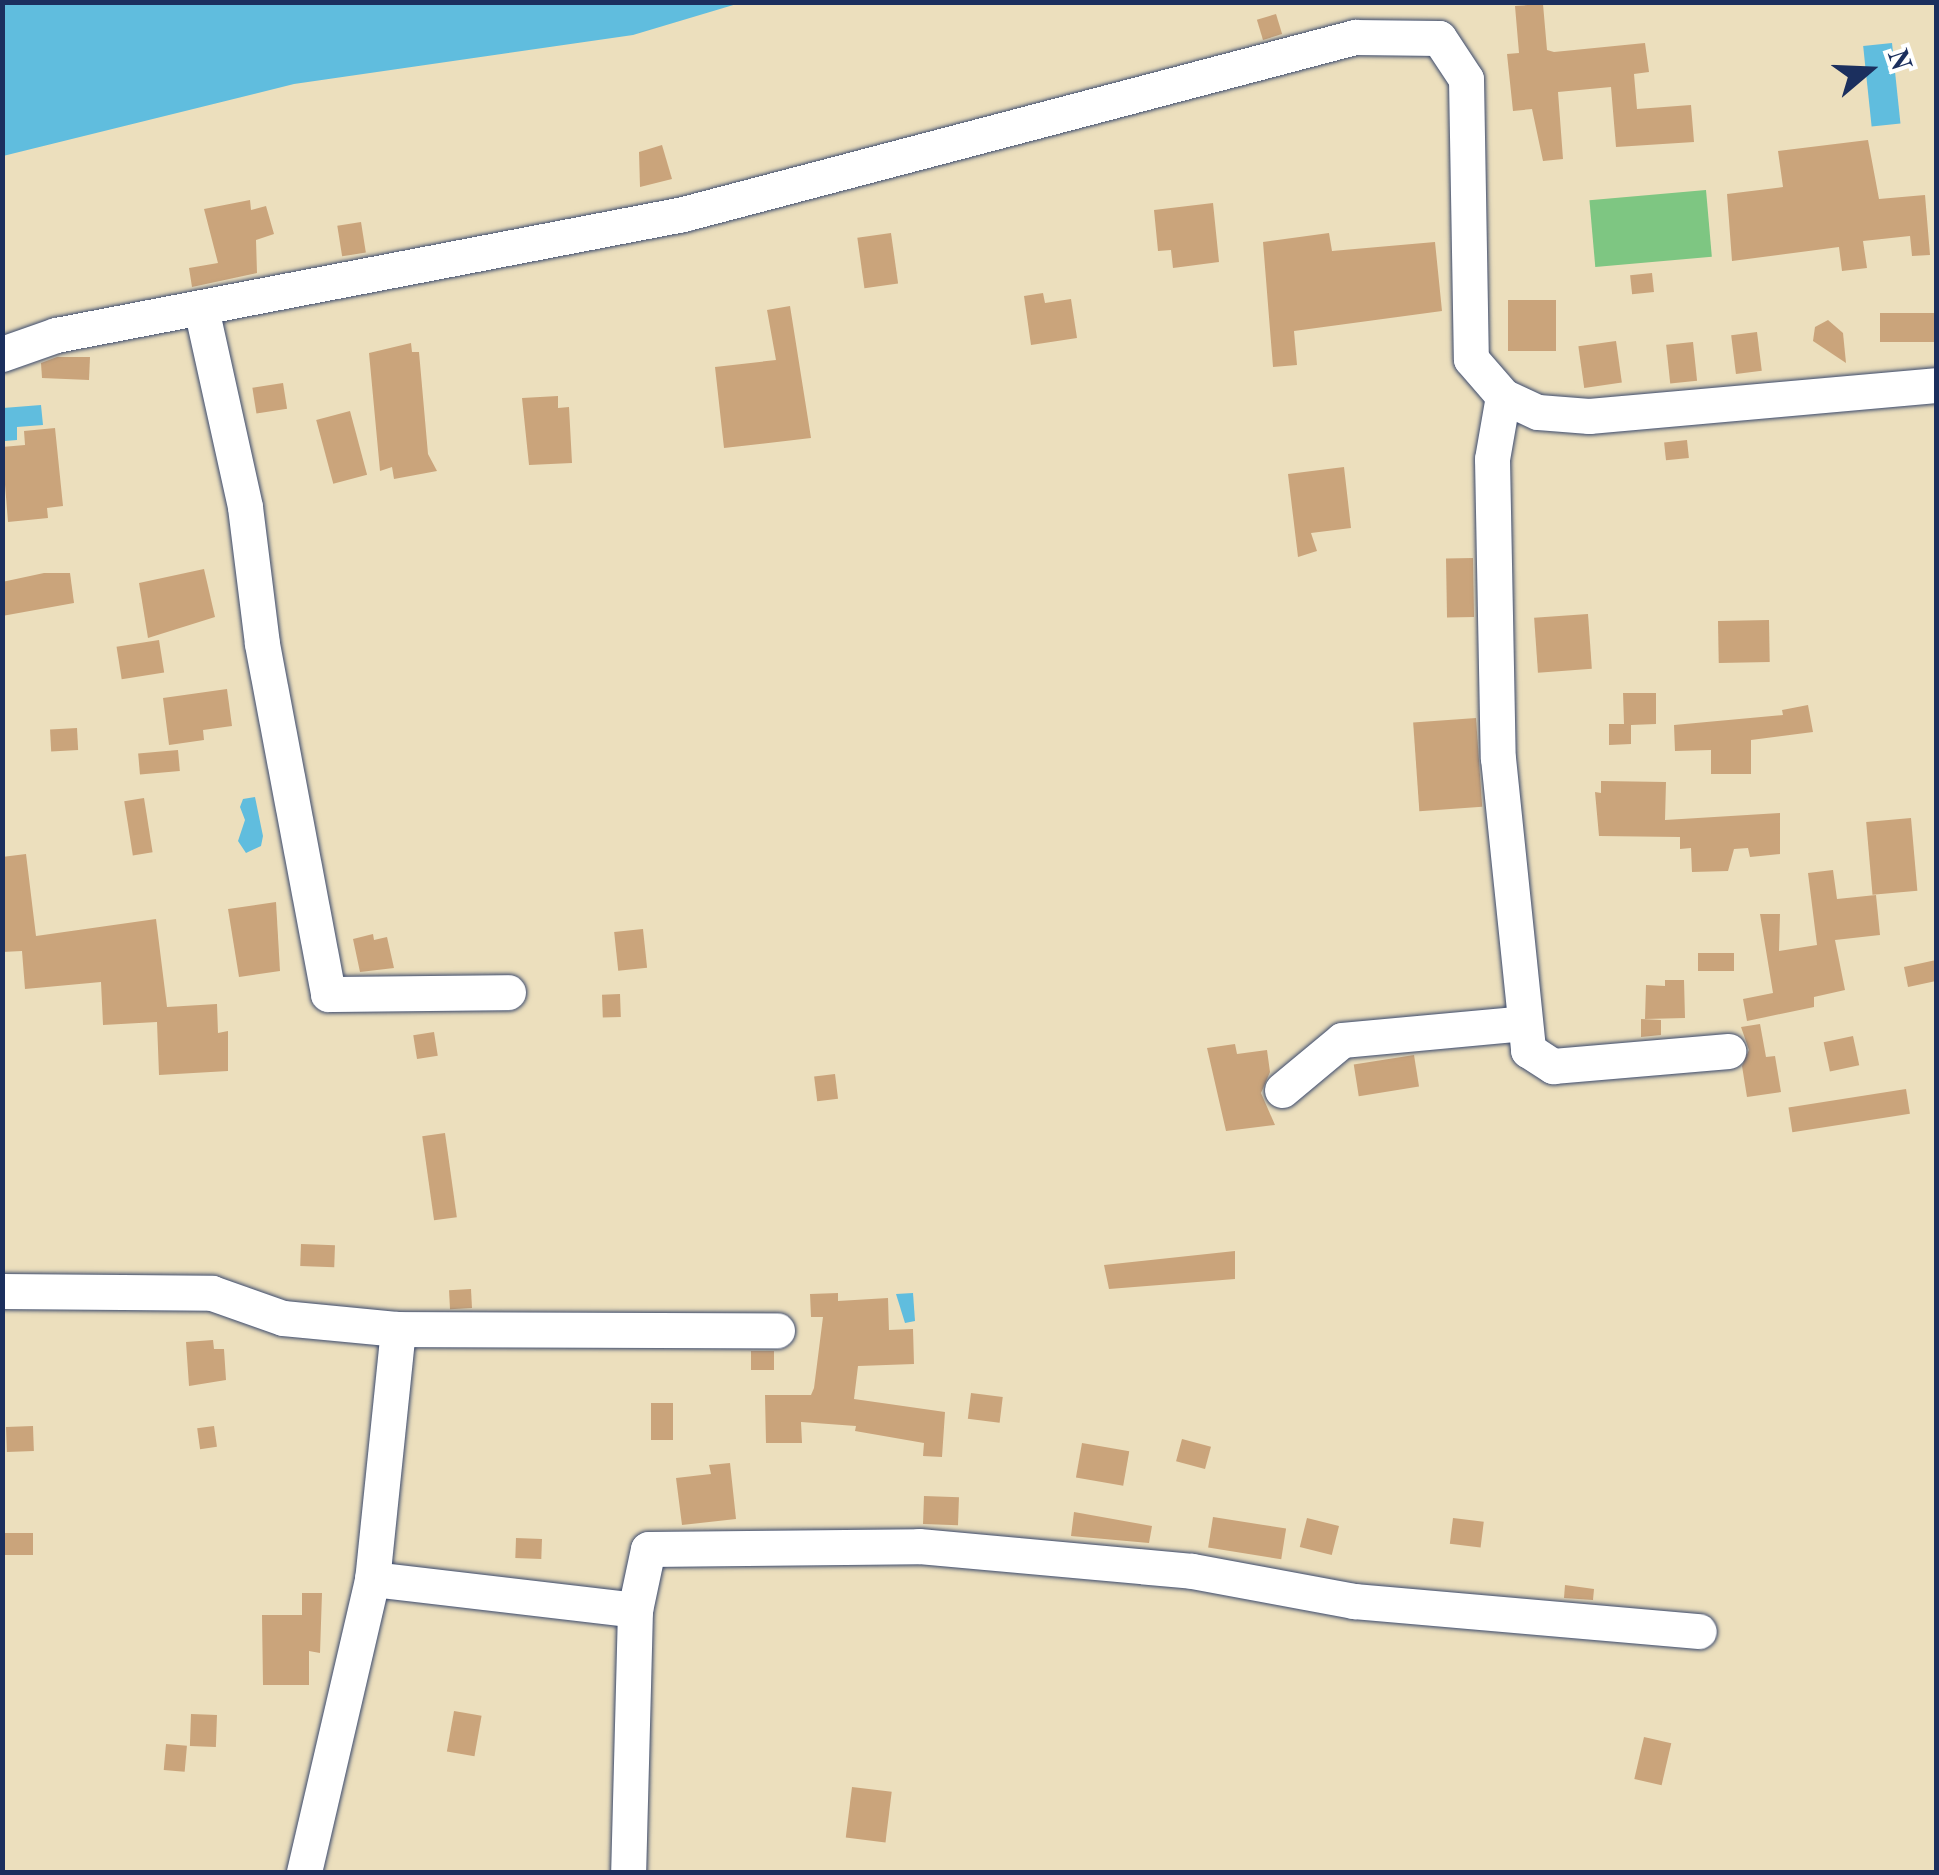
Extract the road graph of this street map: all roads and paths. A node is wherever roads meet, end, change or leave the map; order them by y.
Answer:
1 (201, 308) junction
2 (2, 354) edge
3 (1936, 385) edge
4 (1502, 396) junction
5 (508, 992) dead end
6 (1524, 1023) junction
7 (1728, 1051) dead end
8 (1282, 1090) dead end
9 (2, 1291) edge
10 (398, 1329) junction
11 (777, 1330) dead end
12 (372, 1579) junction
13 (636, 1610) junction
14 (1698, 1631) dead end
15 (304, 1872) edge
16 (628, 1872) edge

1 - 2 street
1 - 4 street
1 - 5 street
3 - 4 street
4 - 6 street
6 - 7 street
6 - 8 street
9 - 10 street
10 - 11 street
10 - 12 street
12 - 13 street
12 - 15 street
13 - 14 street
13 - 16 street

